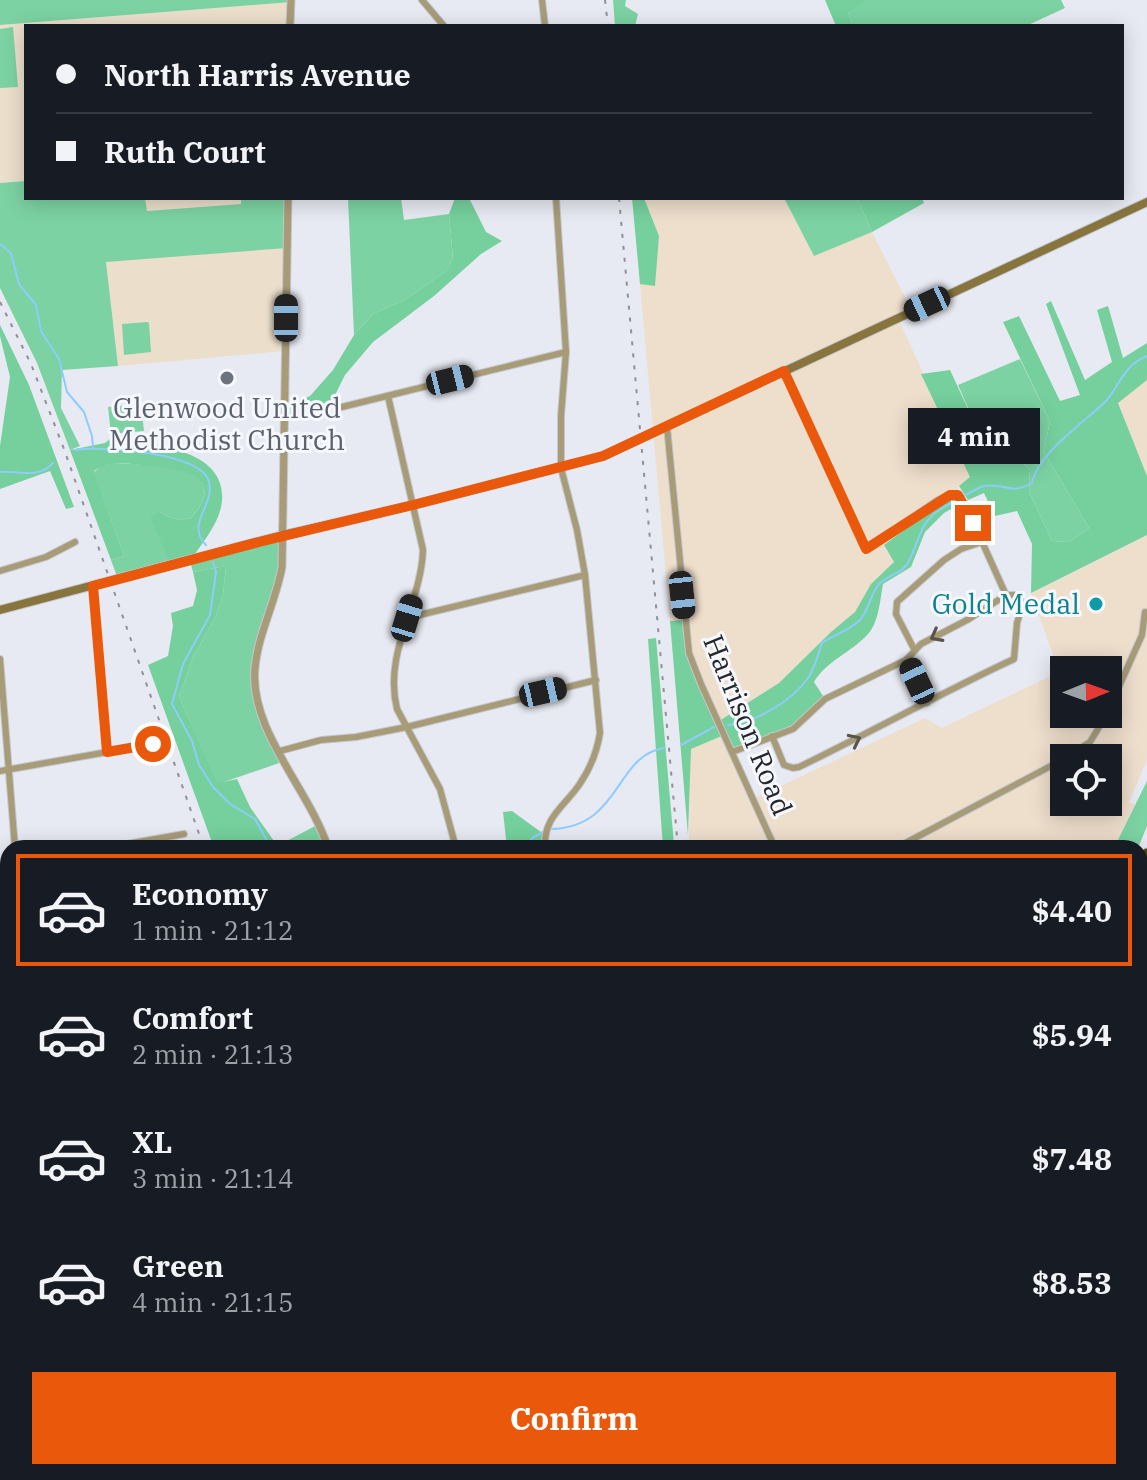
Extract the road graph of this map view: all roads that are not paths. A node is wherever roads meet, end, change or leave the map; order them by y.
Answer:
1 (291, 0) edge
2 (422, 0) edge
3 (542, 0) edge
4 (290, 24) edge
5 (442, 24) edge
6 (545, 24) edge
7 (288, 200) edge
8 (556, 200) edge
9 (1147, 202) edge
10 (566, 352) junction
11 (784, 371) junction
12 (388, 396) junction
13 (342, 407) dead end
14 (667, 427) junction
15 (561, 468) junction
16 (413, 505) junction
17 (283, 535) junction
18 (75, 542) dead end
19 (982, 542) junction
20 (0, 571) edge
21 (585, 575) junction
22 (93, 586) junction
23 (1006, 595) junction
24 (0, 610) edge
25 (1145, 612) dead end
26 (407, 618) junction
27 (914, 649) junction
28 (0, 659) edge
29 (906, 660) junction
30 (1122, 679) edge
31 (596, 680) junction
32 (927, 703) junction
33 (407, 727) junction
34 (772, 736) junction
35 (153, 744) dead end
36 (280, 751) junction
37 (107, 752) junction
38 (732, 752) junction
39 (1050, 766) edge
40 (9, 769) junction
41 (0, 771) edge
42 (184, 834) dead end
43 (14, 840) edge
44 (150, 840) edge
45 (325, 840) edge
46 (454, 840) edge
47 (545, 840) edge
48 (771, 840) edge
49 (911, 840) edge

1 - 4 street
2 - 5 street
3 - 6 street
7 - 17 street
8 - 10 street
9 - 11 main road
10 - 12 street
10 - 15 street
11 - 14 main road
11 - 19 street
12 - 13 street
12 - 16 street
14 - 15 main road
14 - 38 street, Harrison Road
15 - 16 main road
15 - 21 street
16 - 17 main road
16 - 26 street
17 - 22 main road
17 - 36 street
18 - 20 street
19 - 23 street
19 - 27 street
21 - 26 street
21 - 31 street
22 - 24 main road
22 - 37 street
23 -> 27 street
23 - 32 street
25 - 30 street
26 - 33 street
27 - 29 street
28 - 40 street
29 - 32 street
29 - 34 street
31 - 33 street
31 - 47 street
34 -> 32 street
33 - 36 street
33 - 46 street
34 - 38 street
35 - 37 street
36 - 45 street
37 - 40 street
38 - 48 street, Harrison Road
39 - 49 street
40 - 41 street
40 - 43 street
42 - 44 street

